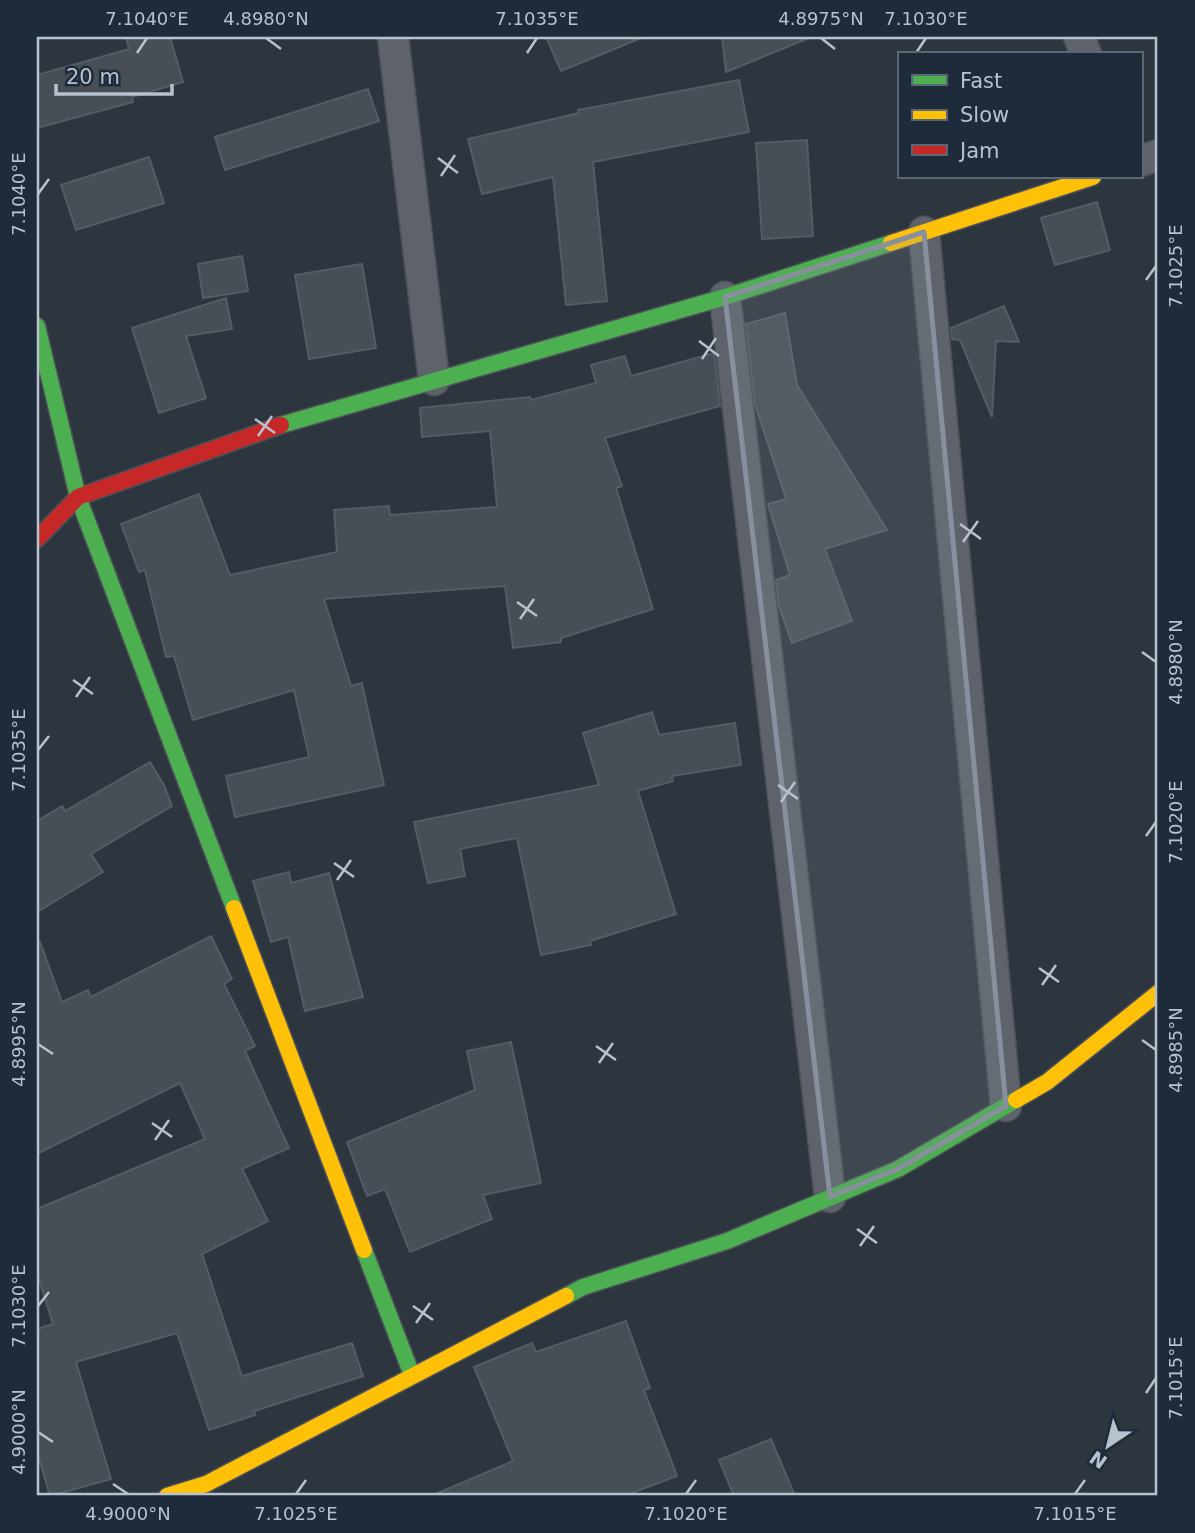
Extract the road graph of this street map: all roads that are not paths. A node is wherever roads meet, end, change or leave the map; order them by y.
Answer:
1 (393, 37) edge
2 (1090, 178) edge
3 (924, 232) junction
4 (725, 297) junction
5 (37, 326) edge
6 (434, 380) junction
7 (78, 497) junction
8 (37, 539) edge
9 (1158, 993) edge
10 (1006, 1106) junction
11 (830, 1197) junction
12 (412, 1376) junction
13 (167, 1496) edge

1 - 6 street
2 - 3 street
3 - 4 street
3 - 10 street
4 - 6 street
4 - 11 street
5 - 7 street
6 - 7 street
7 - 8 street
7 - 12 street
9 - 10 street
10 - 11 street
11 - 12 street
12 - 13 street

